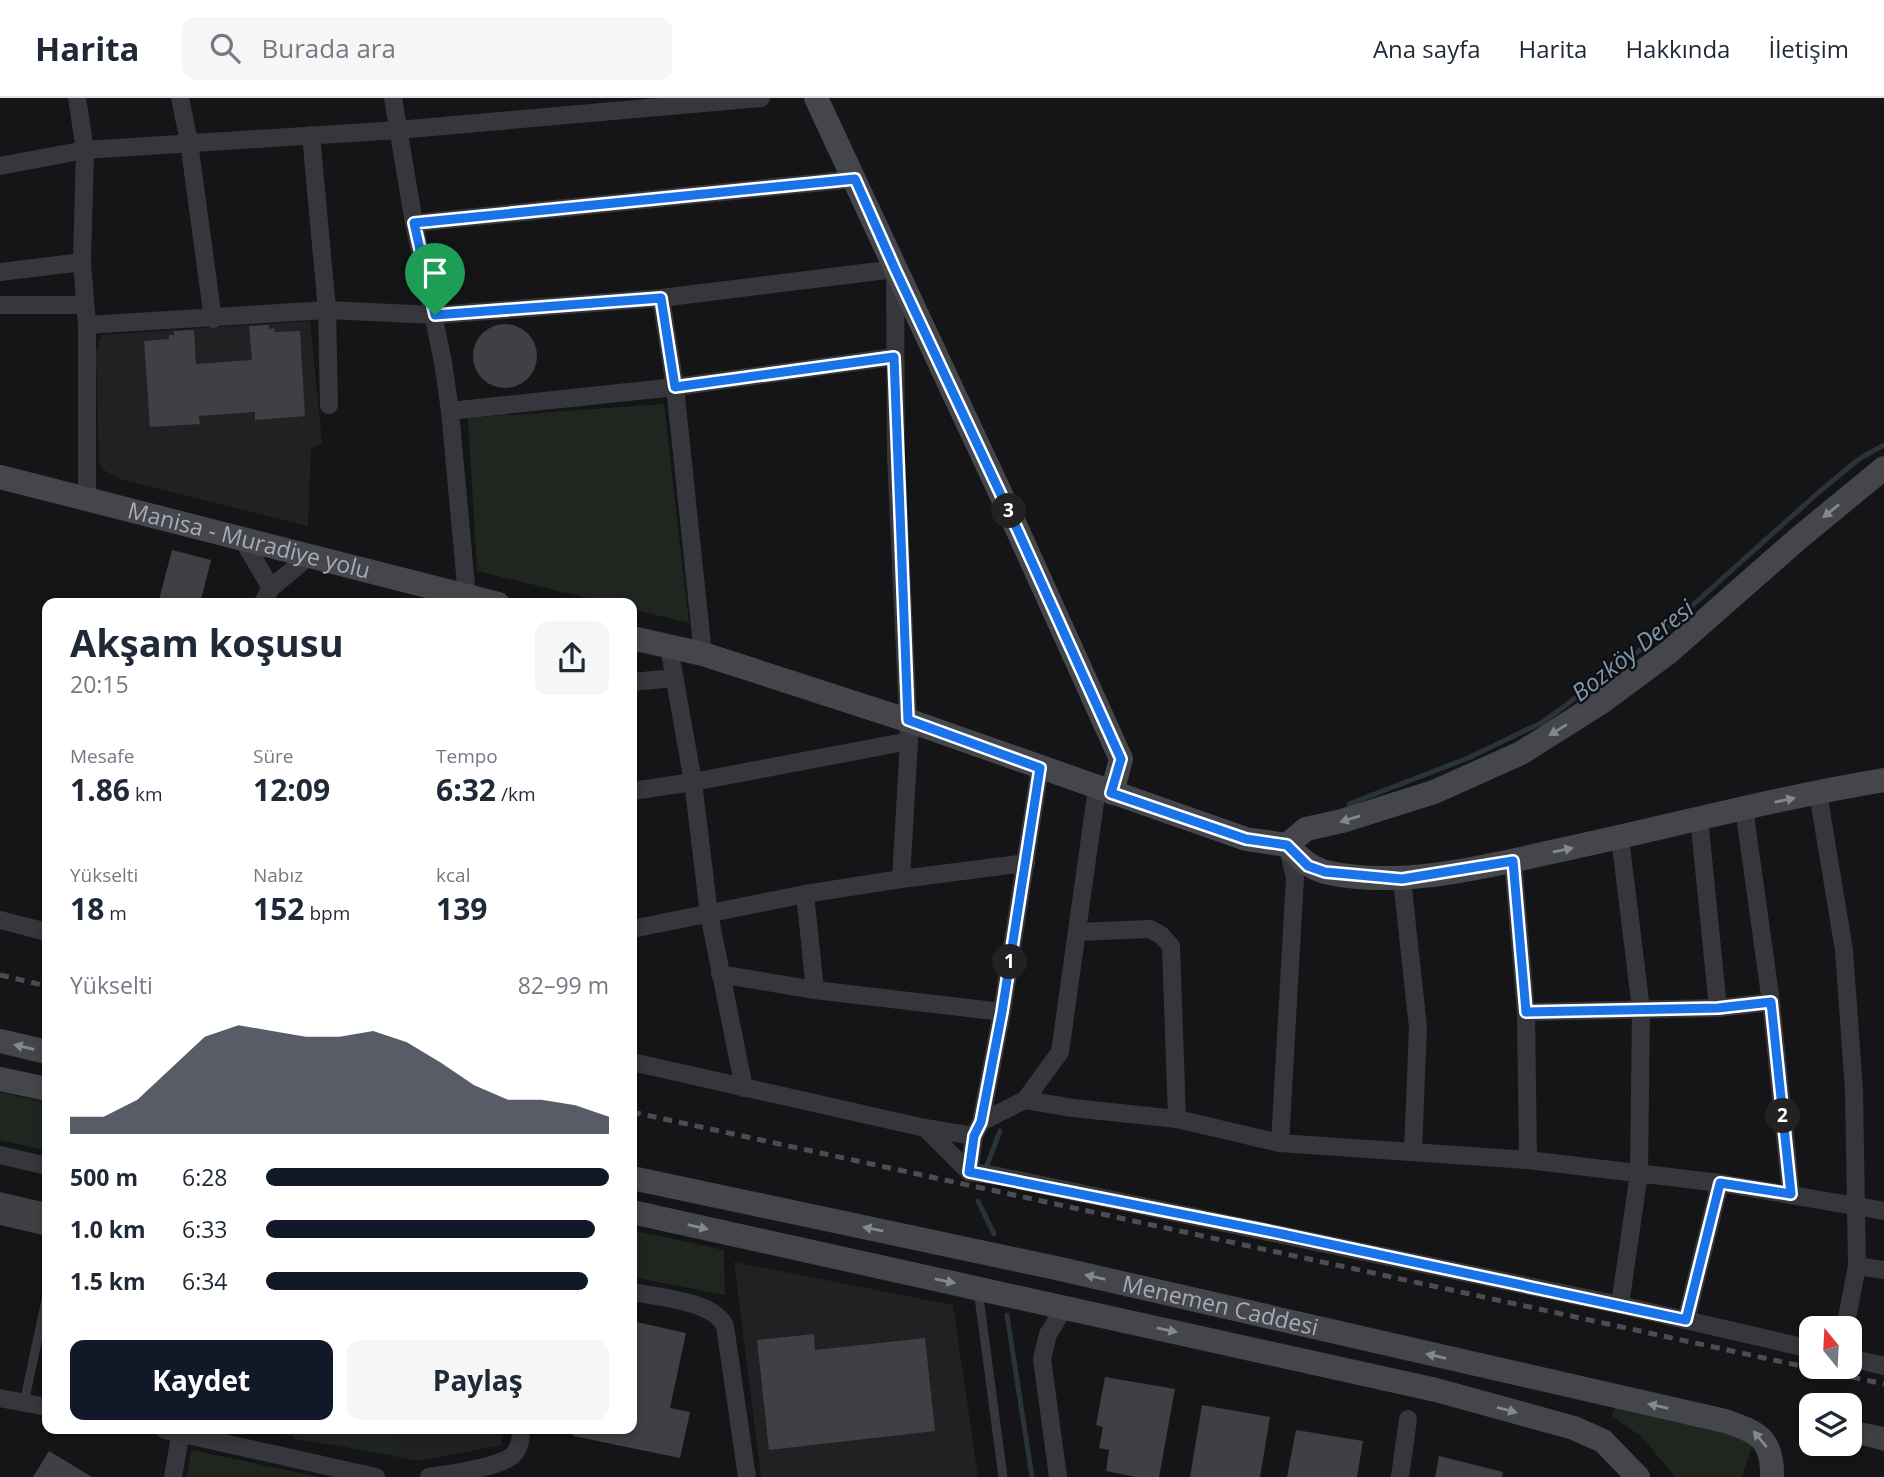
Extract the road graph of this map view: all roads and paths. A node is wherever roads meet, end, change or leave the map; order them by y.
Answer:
1 (76, 98) edge
2 (180, 98) edge
3 (393, 98) edge
4 (761, 98) edge
5 (816, 98) edge
6 (398, 130) junction
7 (311, 135) junction
8 (189, 142) junction
9 (85, 150) junction
10 (0, 166) edge
11 (855, 179) junction
12 (414, 223) junction
13 (82, 262) junction
14 (895, 269) junction
15 (0, 272) edge
16 (661, 298) junction
17 (0, 305) edge
18 (85, 305) junction
19 (327, 310) junction
20 (435, 315) junction
21 (214, 319) junction
22 (87, 326) junction
23 (894, 357) junction
24 (675, 387) junction
25 (329, 405) dead end
26 (450, 411) junction
27 (1884, 468) edge
28 (0, 477) edge
29 (87, 498) junction
30 (243, 540) junction
31 (309, 556) junction
32 (271, 588) junction
33 (439, 596) edge
34 (467, 596) junction
35 (265, 598) edge
36 (475, 598) edge
37 (637, 639) edge
38 (669, 647) junction
39 (703, 654) junction
40 (676, 678) junction
41 (637, 682) edge
42 (908, 730) junction
43 (1040, 768) junction
44 (1884, 780) edge
45 (693, 782) junction
46 (637, 790) edge
47 (1104, 791) junction
48 (1818, 793) junction
49 (1744, 808) junction
50 (1699, 818) junction
51 (1620, 838) junction
52 (1287, 845) junction
53 (1513, 861) junction
54 (1026, 863) junction
55 (901, 879) junction
56 (1402, 879) junction
57 (805, 894) junction
58 (709, 914) junction
59 (0, 920) edge
60 (637, 928) edge
61 (42, 931) edge
62 (1077, 932) junction
63 (720, 974) junction
64 (815, 990) junction
65 (1771, 1002) junction
66 (1718, 1008) junction
67 (1641, 1009) junction
68 (1002, 1012) junction
69 (1526, 1012) junction
70 (0, 1041) edge
71 (42, 1051) edge
72 (0, 1063) edge
73 (637, 1063) edge
74 (42, 1072) edge
75 (0, 1079) edge
76 (42, 1088) edge
77 (744, 1088) junction
78 (1025, 1100) junction
79 (1177, 1119) junction
80 (925, 1128) junction
81 (978, 1129) junction
82 (1280, 1143) junction
83 (1413, 1151) junction
84 (0, 1155) edge
85 (1528, 1160) junction
86 (42, 1165) edge
87 (969, 1172) junction
88 (1639, 1173) junction
89 (637, 1179) edge
90 (1720, 1183) junction
91 (1791, 1194) junction
92 (1857, 1207) junction
93 (1884, 1210) edge
94 (637, 1213) edge
95 (1857, 1266) junction
96 (1884, 1270) edge
97 (978, 1288) junction
98 (637, 1293) edge
99 (1620, 1305) junction
100 (1065, 1307) junction
101 (1847, 1316) edge
102 (42, 1318) edge
103 (1686, 1320) junction
104 (1799, 1346) edge
105 (1862, 1361) edge
106 (1884, 1366) edge
107 (0, 1398) edge
108 (24, 1403) junction
109 (42, 1406) edge
110 (1408, 1419) dead end
111 (175, 1434) edge
112 (188, 1434) edge
113 (521, 1434) edge
114 (462, 1475) edge
115 (173, 1477) edge
116 (376, 1477) edge
117 (429, 1477) edge
118 (747, 1477) edge
119 (1003, 1477) edge
120 (1058, 1477) edge
121 (1400, 1477) edge
122 (1638, 1477) edge
123 (1772, 1477) edge

1 - 9 street
2 - 8 street
3 - 6 street
4 - 6 street
5 - 11 main road
6 - 7 street
6 - 12 street
7 - 8 street
7 - 19 street
8 - 9 street
8 - 21 street
9 - 10 street
9 - 13 street
11 - 12 street
11 - 14 main road
12 - 20 street
13 - 15 street
13 - 18 street
14 - 16 street
14 - 23 street
14 - 47 main road
16 - 20 street
16 - 24 street
17 - 18 street
18 - 22 street
19 - 20 street
19 - 21 street
19 - 25 street
20 - 26 street
21 - 22 street
22 - 29 street
23 - 24 street
23 - 42 street
24 - 26 street
24 - 39 street
26 - 34 street
27 -> 52 main road
28 - 29 main road, Manisa - Muradiye yolu
29 - 30 main road, Manisa - Muradiye yolu
30 - 31 main road, Manisa - Muradiye yolu
30 - 32 street
31 - 32 street
31 - 33 main road, Manisa - Muradiye yolu
32 - 35 street
33 - 34 main road, Manisa - Muradiye yolu
34 - 36 main road, Manisa - Muradiye yolu
37 - 38 main road
38 - 39 main road
38 - 40 street
39 - 42 main road
40 - 41 street
40 - 45 street
42 - 43 main road
42 - 45 street
42 - 55 street
43 - 47 main road
43 - 54 street
44 - 48 main road
45 - 46 street
45 - 58 street
47 - 52 main road
47 - 62 street
49 -> 48 main road
48 - 92 street
49 - 50 main road
49 - 65 street
50 - 51 main road
50 - 66 street
53 -> 51 main road
51 - 67 street
52 - 56 main road
52 - 82 street
53 - 56 main road
53 - 69 street
54 - 55 street
54 - 68 street
55 - 57 street
56 - 83 street
57 - 58 street
57 - 64 street
58 - 60 street
58 - 63 street
59 - 61 street
62 - 78 street
62 - 79 street
63 - 64 street
63 - 77 street
64 - 68 street
65 - 66 street
65 - 91 street
66 - 67 street
67 - 69 street
67 - 88 street
68 - 81 street
69 - 85 street
71 -> 70 main road
72 - 74 main road
73 - 77 street
75 - 76 main road
77 - 80 street
78 - 79 street
78 - 81 street
79 - 82 street
80 - 81 street
80 - 87 street
81 - 87 street
82 - 83 street
83 - 85 street
84 - 86 street
85 - 88 street
87 - 99 street
88 - 90 street
88 - 99 street
123 -> 89 main road, Menemen Caddesi
90 - 91 street
90 - 103 street
91 - 92 street
92 - 93 street
92 - 95 street
94 -> 97 main road, Menemen Caddesi
95 - 96 street
95 - 101 street
97 - 100 main road, Menemen Caddesi
97 - 119 lane
98 - 118 street
99 - 103 street
100 - 120 street
100 -> 122 main road, Menemen Caddesi
102 - 108 lane
103 - 104 street
105 - 106 street
107 - 108 street
108 - 109 street
110 - 121 street
111 - 115 street
112 - 116 street
113 - 114 street
114 - 117 street

